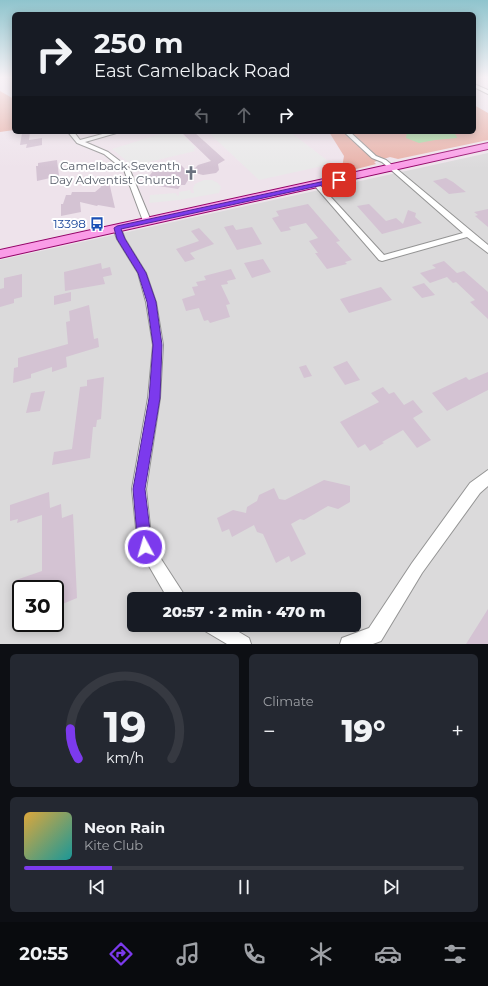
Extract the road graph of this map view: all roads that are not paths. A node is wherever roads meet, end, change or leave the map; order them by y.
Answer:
1 (73, 134) edge
2 (109, 134) edge
3 (349, 134) edge
4 (358, 134) edge
5 (79, 142) junction
6 (488, 146) edge
7 (388, 165) junction
8 (316, 184) junction
9 (147, 221) junction
10 (117, 228) junction
11 (468, 234) junction
12 (488, 250) edge
13 (0, 254) edge
14 (488, 477) edge
15 (173, 592) edge
16 (223, 632) edge
17 (244, 644) edge
18 (348, 644) edge

1 - 5 street
2 - 5 street
3 - 7 street
4 - 7 street
5 - 9 street
6 - 7 main road
7 - 8 main road
7 - 11 street
8 - 9 main road
8 - 11 street
9 - 10 main road
10 - 13 main road
10 - 15 street
11 - 12 street
14 - 18 street
16 - 17 street

